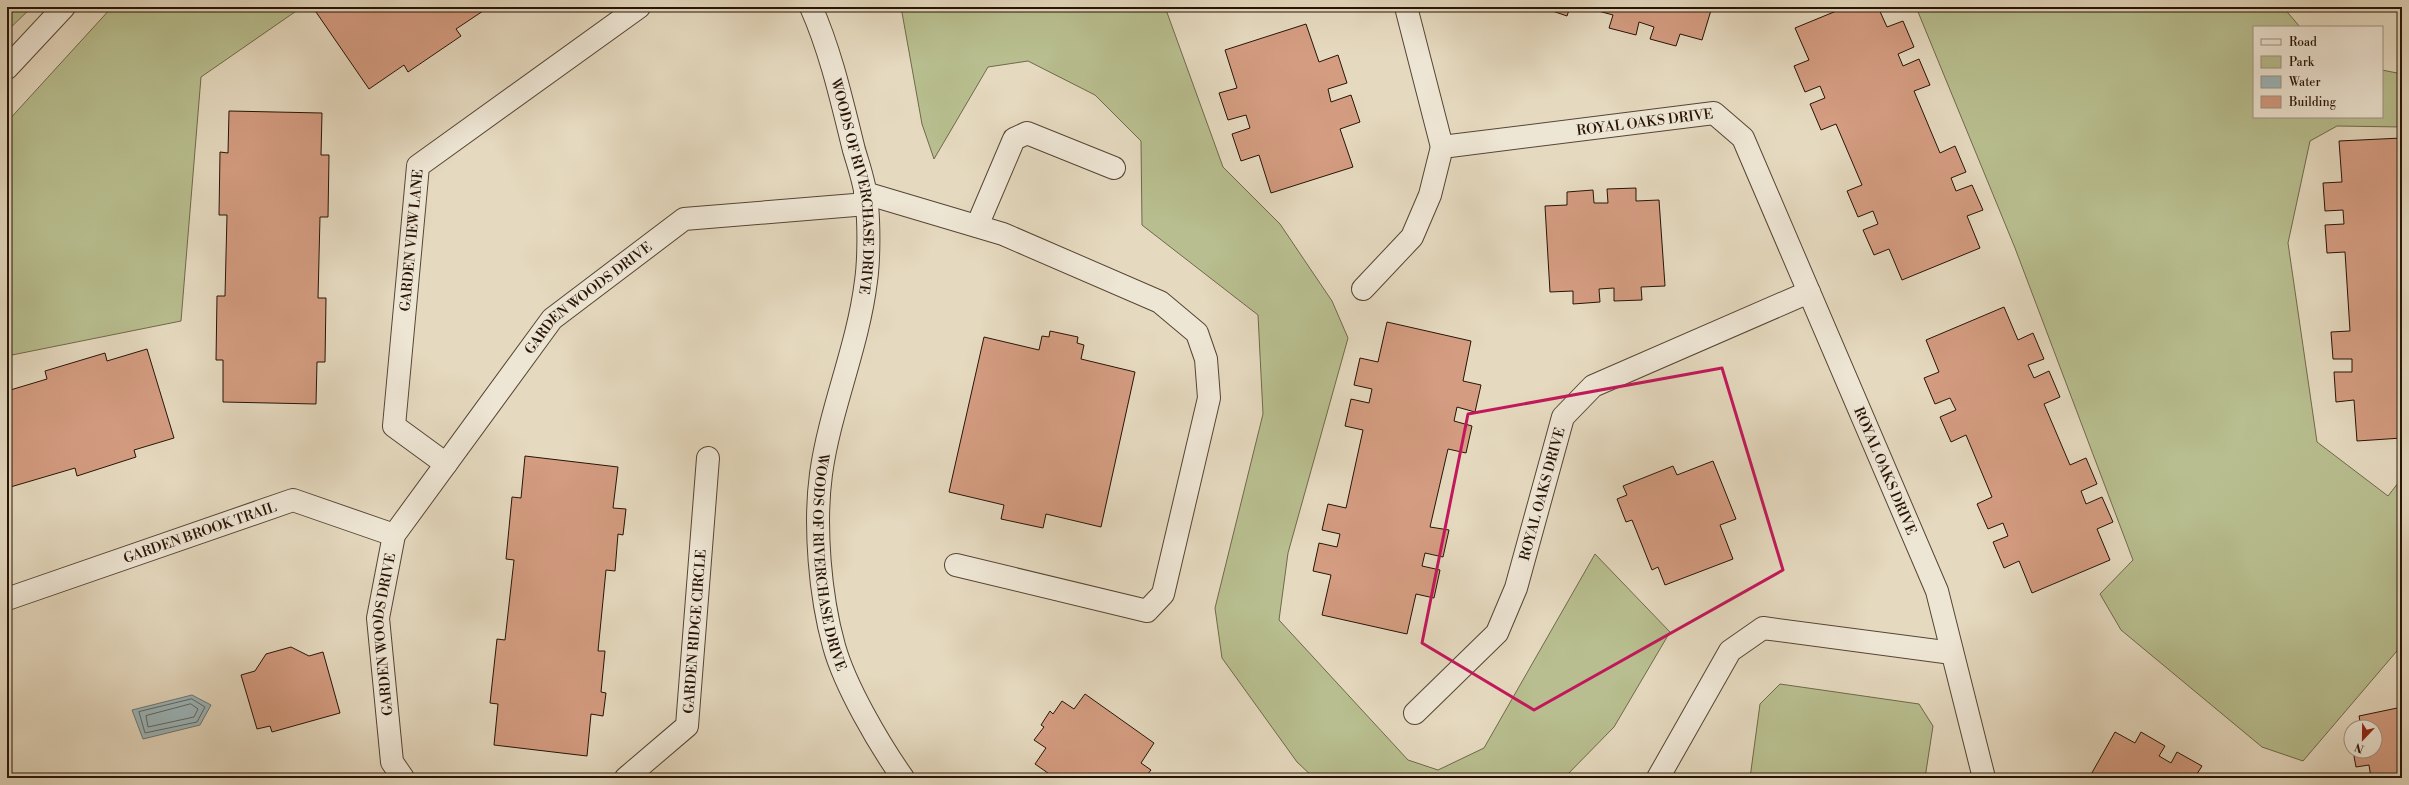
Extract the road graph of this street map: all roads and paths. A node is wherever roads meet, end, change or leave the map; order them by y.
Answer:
1 (64, 7) edge
2 (639, 7) edge
3 (811, 7) edge
4 (1406, 7) edge
5 (7, 68) edge
6 (1442, 147) junction
7 (1114, 168) dead end
8 (866, 199) junction
9 (977, 226) junction
10 (1363, 289) dead end
11 (1809, 292) junction
12 (708, 458) dead end
13 (446, 464) junction
14 (394, 535) junction
15 (956, 565) dead end
16 (7, 599) edge
17 (1952, 653) junction
18 (1415, 714) dead end
19 (403, 778) edge
20 (626, 778) edge
21 (903, 778) edge
22 (1658, 778) edge
23 (1984, 778) edge

1 - 5 street
2 - 13 street, GARDEN VIEW LANE
3 - 8 street, WOODS OF RIVERCHASE DRIVE
4 - 6 street
6 - 10 street
6 - 11 street, ROYAL OAKS DRIVE
7 - 9 street
8 - 9 street
8 - 13 street, GARDEN WOODS DRIVE
8 - 21 street, WOODS OF RIVERCHASE DRIVE
9 - 15 street
11 - 17 street, ROYAL OAKS DRIVE
11 - 18 street, ROYAL OAKS DRIVE
12 - 20 street, GARDEN RIDGE CIRCLE
13 - 14 street, GARDEN WOODS DRIVE
14 - 16 street, GARDEN BROOK TRAIL
14 - 19 street, GARDEN WOODS DRIVE
17 - 22 street
17 - 23 street, ROYAL OAKS DRIVE

